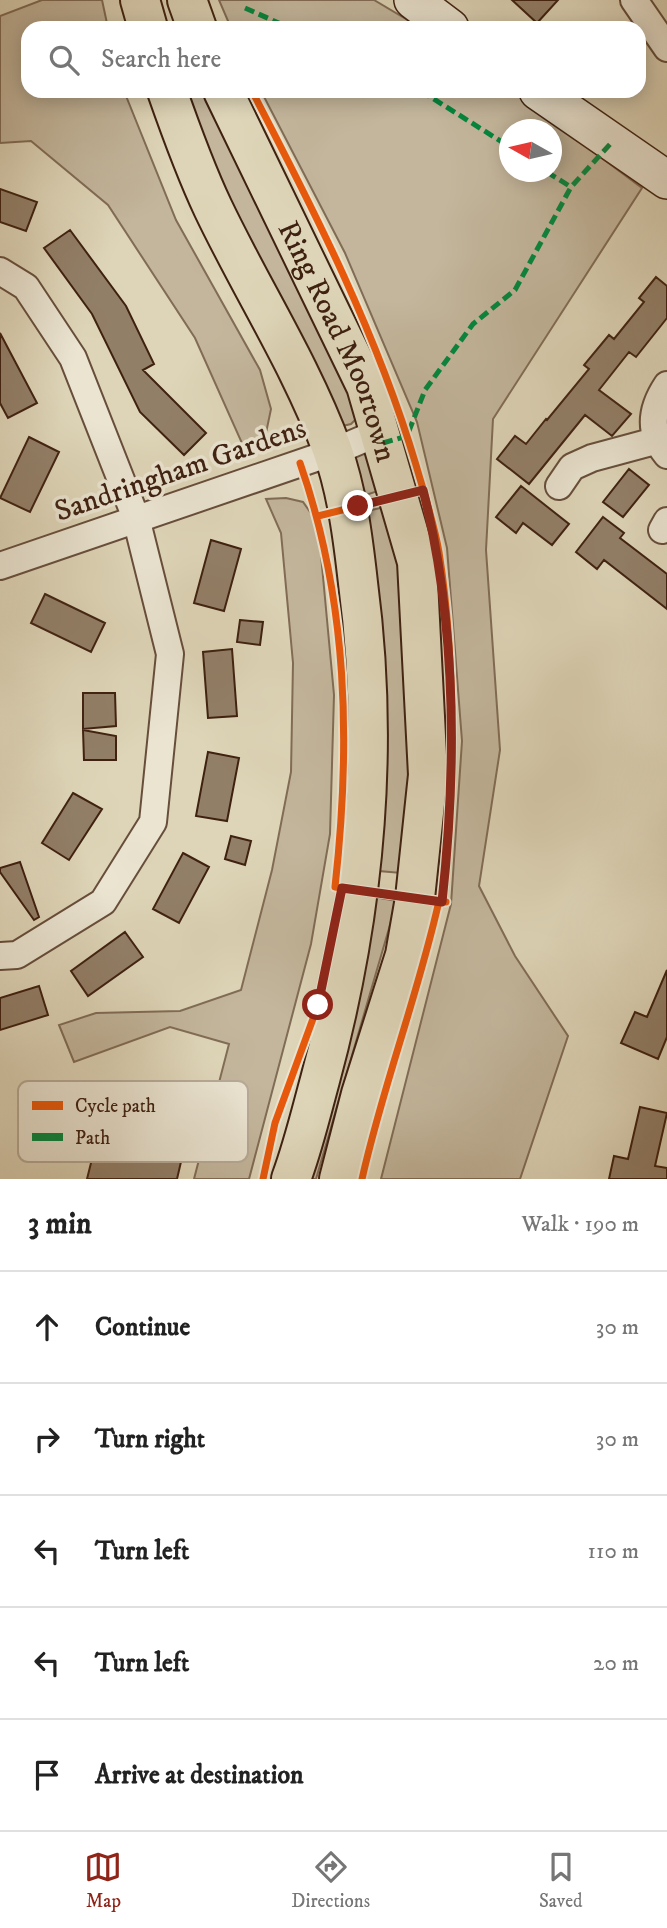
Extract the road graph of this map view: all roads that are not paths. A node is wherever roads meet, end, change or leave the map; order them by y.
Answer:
1 (140, 0) edge
2 (187, 0) edge
3 (413, 0) edge
4 (634, 0) edge
5 (146, 21) edge
6 (194, 21) edge
7 (441, 21) edge
8 (667, 48) edge
9 (170, 98) edge
10 (226, 98) edge
11 (548, 98) edge
12 (667, 180) edge
13 (0, 271) edge
14 (667, 385) edge
15 (380, 432) junction
16 (661, 448) edge
17 (333, 452) junction
18 (559, 486) dead end
19 (136, 518) junction
20 (0, 566) edge
21 (0, 956) edge
22 (291, 1179) edge
23 (339, 1179) edge

1 - 5 highway
2 - 6 highway
3 - 7 street
4 - 8 street
9 - 17 highway, Ring Road Moortown
10 - 15 highway, Ring Road Moortown
11 - 12 street
13 - 19 street
14 - 16 street
15 - 17 street, Sandringham Gardens
15 - 23 highway, Ring Road Moortown
16 - 18 street
17 - 19 street, Sandringham Gardens
17 - 22 highway, Ring Road Moortown
19 - 20 street, Sandringham Gardens
19 - 21 street

